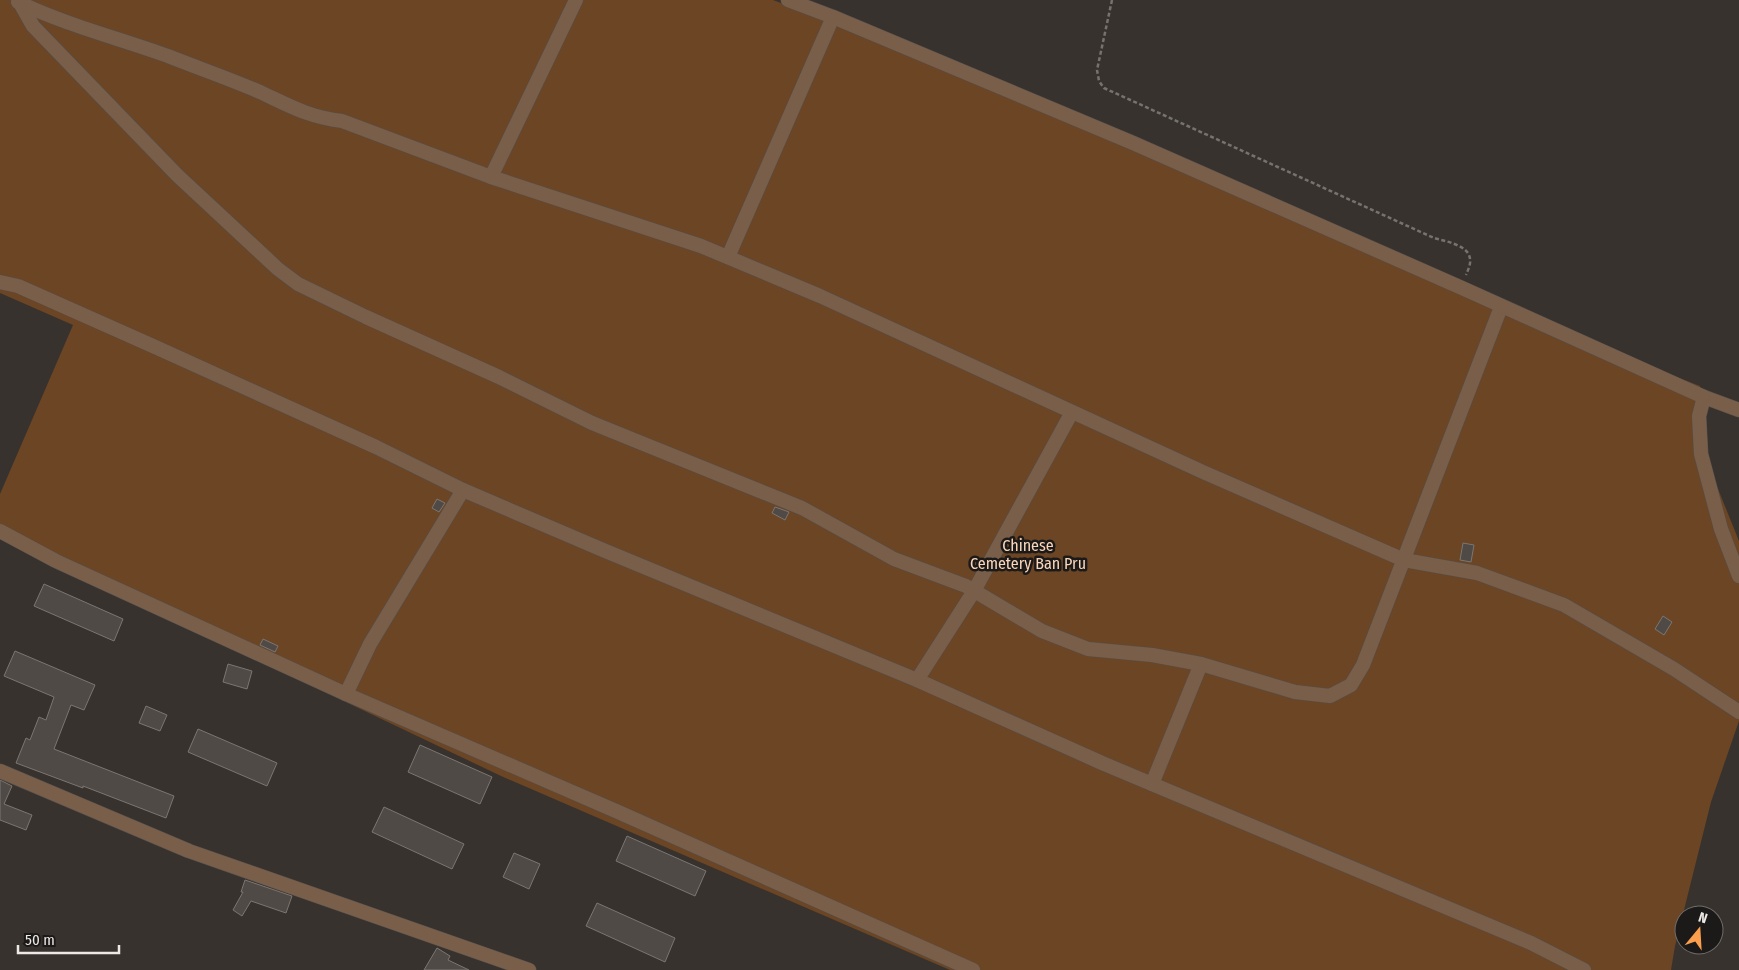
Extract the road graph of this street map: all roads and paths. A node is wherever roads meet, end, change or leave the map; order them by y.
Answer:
1 (576, 0) edge
2 (788, 0) edge
3 (1112, 0) edge
4 (18, 1) edge
5 (833, 17) junction
6 (491, 177) junction
7 (728, 257) junction
8 (0, 282) edge
9 (1462, 288) junction
10 (1501, 307) junction
11 (1704, 397) junction
12 (1735, 405) edge
13 (1072, 412) junction
14 (463, 490) junction
15 (0, 531) edge
16 (1404, 560) junction
17 (1739, 576) edge
18 (974, 590) junction
19 (1200, 664) junction
20 (916, 680) junction
21 (346, 694) junction
22 (1739, 712) edge
23 (0, 771) edge
24 (1152, 784) junction
25 (528, 970) edge
26 (973, 970) edge
27 (1584, 970) edge

1 - 6 street
2 - 5 street
3 - 9 path
4 - 6 street
4 - 18 street
5 - 7 street
5 - 9 street
6 - 7 street
7 - 13 street
8 - 14 street
9 - 10 street
10 - 11 street
10 - 16 street
11 - 12 street
11 - 17 street
13 - 16 street
13 - 18 street
14 - 20 street
14 - 21 street
15 - 21 street
16 - 19 street
16 - 22 street
18 - 19 street
18 - 20 street
19 - 24 street
20 - 24 street
21 - 26 street
23 - 25 street
24 - 27 street

